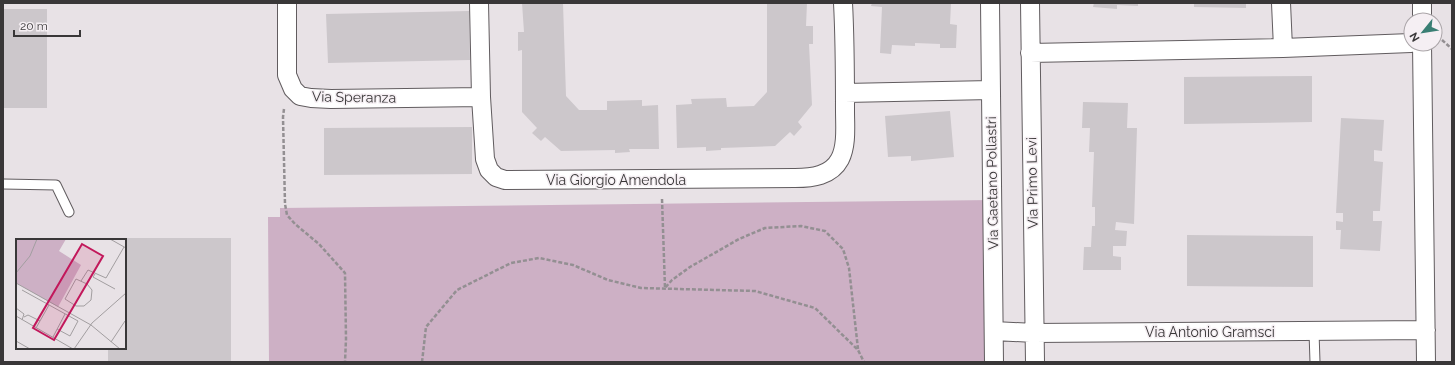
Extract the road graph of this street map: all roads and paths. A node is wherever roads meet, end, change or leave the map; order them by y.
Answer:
1 (287, 3) edge
2 (479, 3) edge
3 (843, 3) edge
4 (990, 3) edge
5 (1030, 3) edge
6 (1281, 3) edge
7 (1403, 43) edge
8 (1283, 48) junction
9 (1422, 52) edge
10 (1030, 53) junction
11 (287, 75) junction
12 (991, 90) junction
13 (845, 93) junction
14 (481, 97) junction
15 (662, 179) junction
16 (3, 184) edge
17 (70, 212) dead end
18 (665, 288) junction
19 (1426, 330) junction
20 (994, 331) junction
21 (1314, 332) junction
22 (1034, 333) junction
23 (858, 350) junction
24 (345, 362) edge
25 (422, 362) edge
26 (864, 362) edge
27 (994, 362) edge
28 (1035, 362) edge
29 (1315, 362) edge
30 (1426, 362) edge

1 - 11 street, Via Speranza
2 - 14 street, Via Giorgio Amendola
3 - 13 street, Via Giorgio Amendola
4 - 12 street, Via Gaetano Pollastri
5 - 10 street, Via Primo Levi
6 - 8 street
7 - 8 street
8 - 10 street
9 - 19 street
10 - 22 street, Via Primo Levi
11 - 14 street, Via Speranza
11 - 24 path
12 - 13 street
12 - 20 street, Via Gaetano Pollastri
13 - 15 street, Via Giorgio Amendola
14 - 15 street, Via Giorgio Amendola
15 - 18 path
16 - 17 lane
18 - 23 path
18 - 23 path
18 - 25 path
19 - 21 street, Via Antonio Gramsci
19 - 30 street
20 - 22 street, Via Antonio Gramsci
20 - 27 street, Via Gaetano Pollastri
21 - 22 street, Via Antonio Gramsci
21 - 29 lane
22 - 28 street, Via Primo Levi
23 - 26 path

